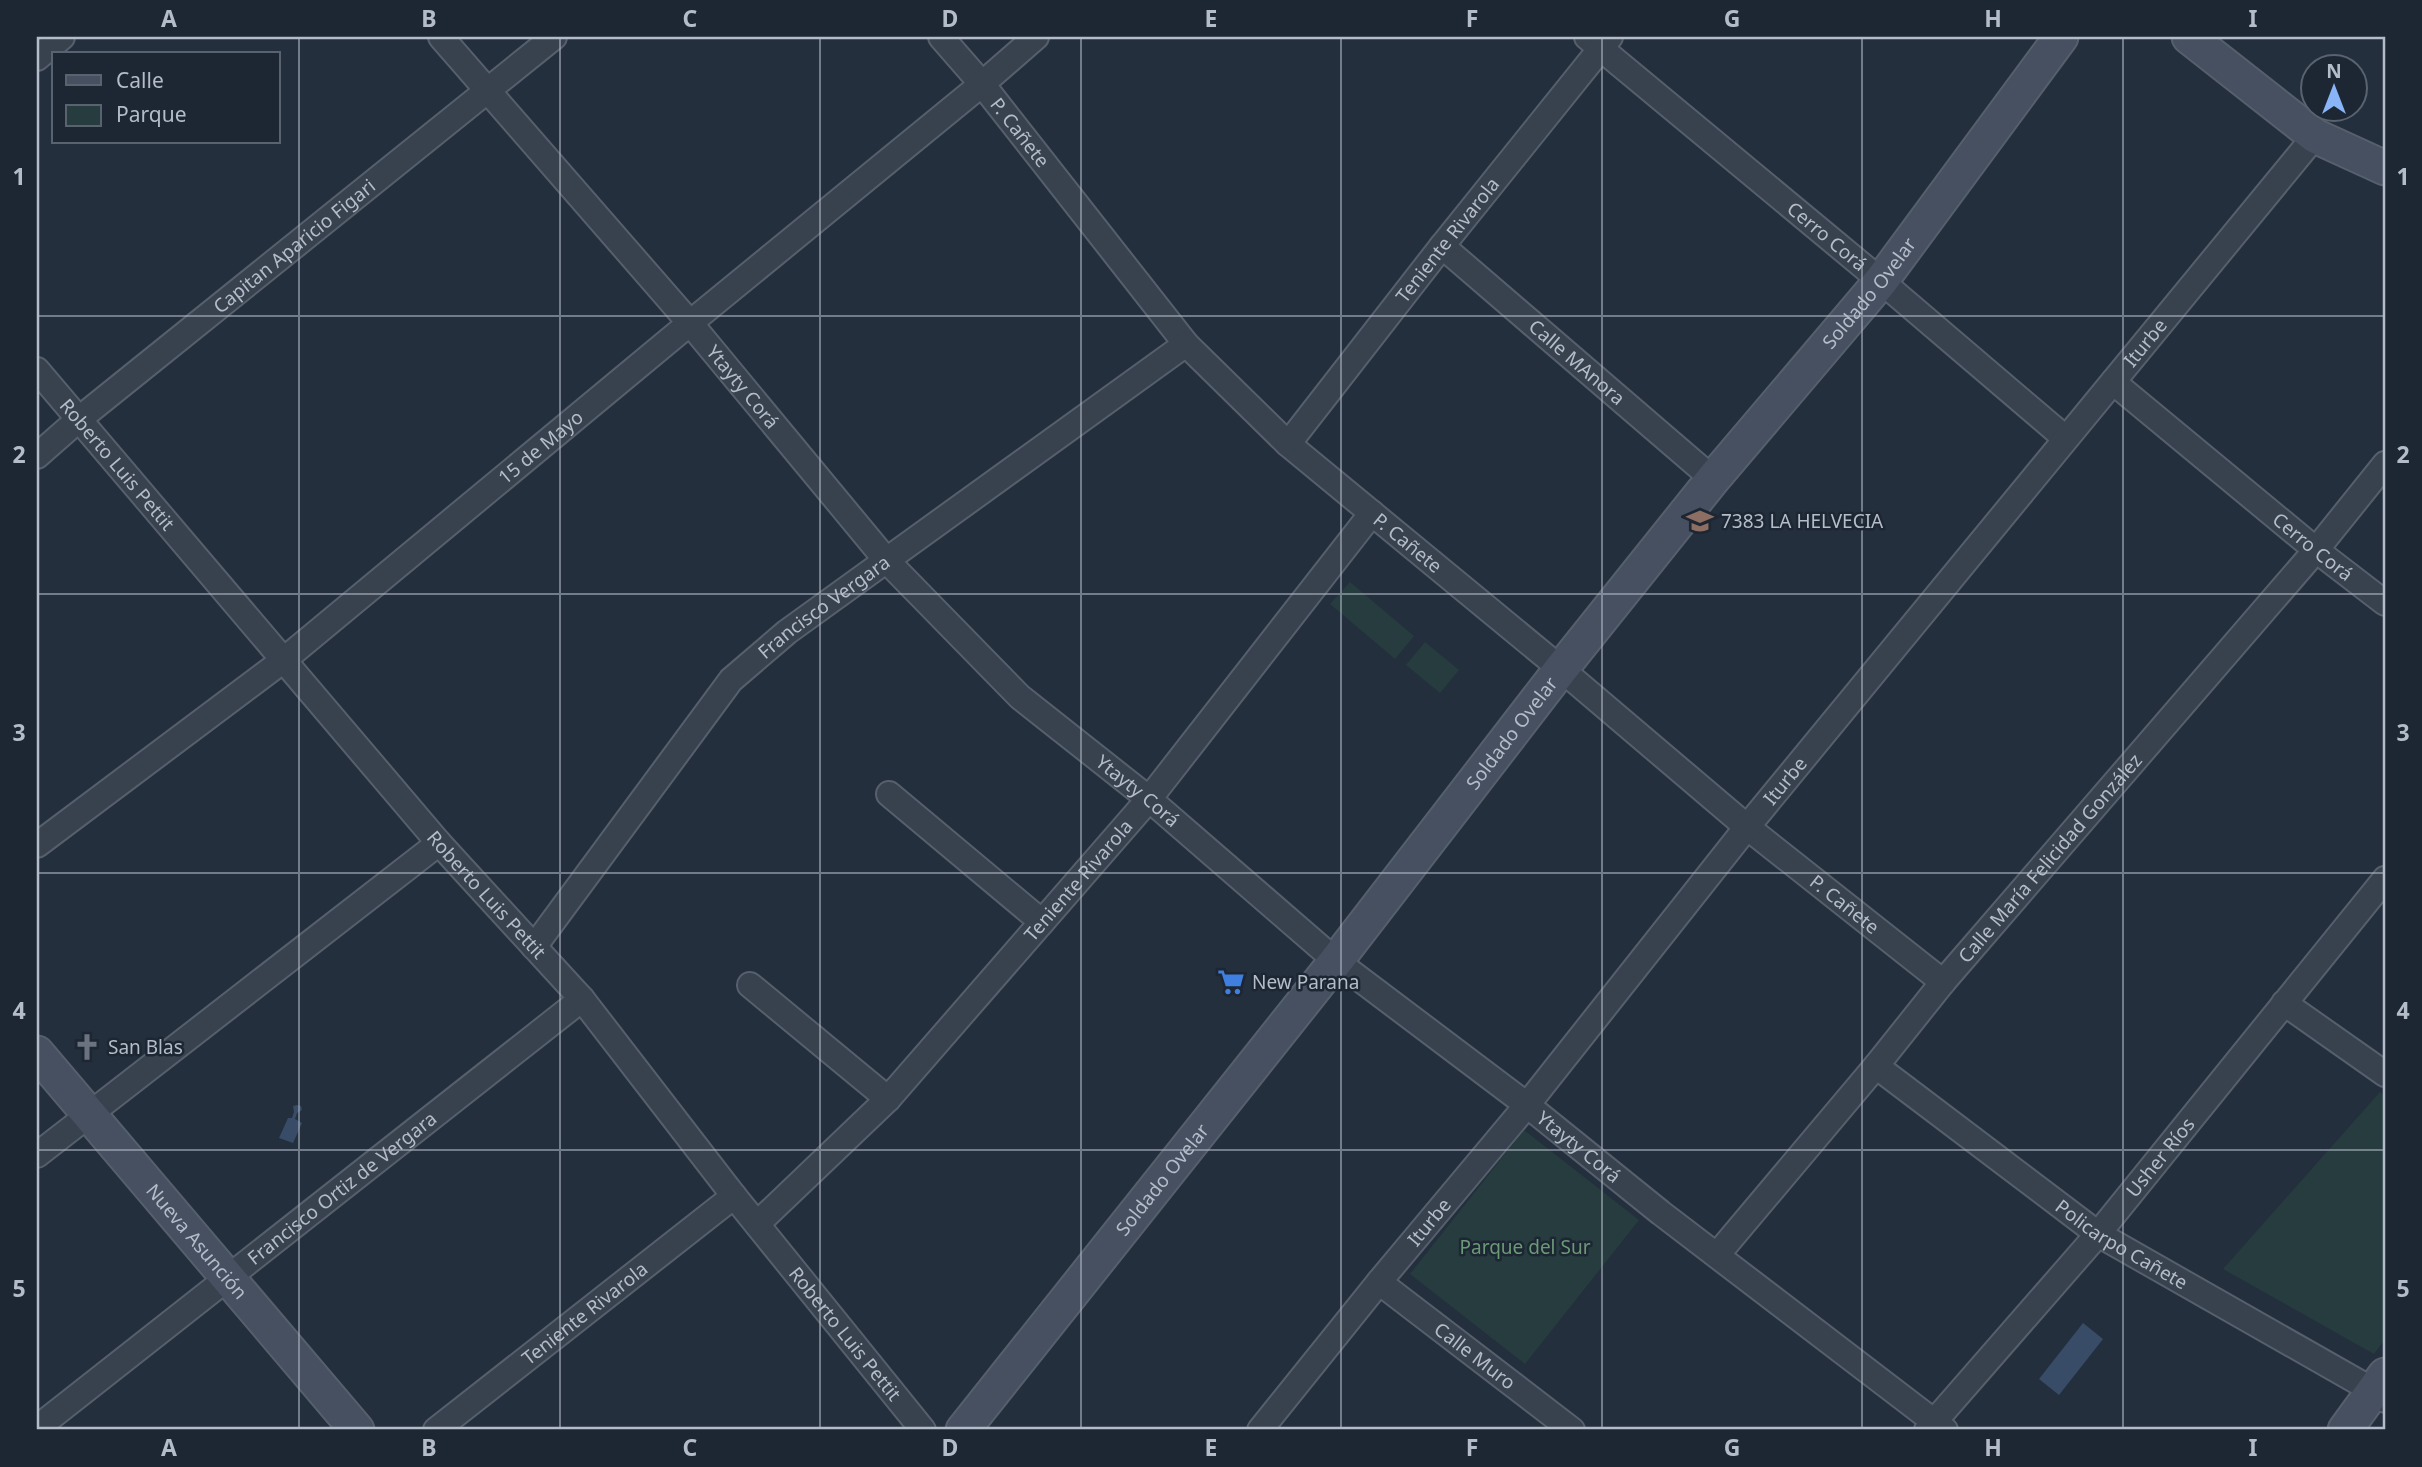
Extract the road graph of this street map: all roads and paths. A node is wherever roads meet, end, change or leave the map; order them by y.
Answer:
1 (62, 37) edge
2 (441, 37) edge
3 (554, 37) edge
4 (941, 37) edge
5 (1036, 37) edge
6 (2061, 37) edge
7 (2189, 37) edge
8 (1599, 40) edge
9 (37, 58) edge
10 (982, 84) junction
11 (487, 92) junction
12 (2315, 136) junction
13 (2385, 169) edge
14 (1442, 246) junction
15 (1881, 281) junction
16 (690, 323) junction
17 (1186, 344) junction
18 (37, 370) edge
19 (2113, 382) junction
20 (78, 420) junction
21 (2065, 438) junction
22 (1288, 444) junction
23 (37, 456) edge
24 (2385, 464) edge
25 (1713, 479) junction
26 (1372, 513) junction
27 (2316, 550) junction
28 (887, 561) junction
29 (2385, 603) edge
30 (285, 659) junction
31 (1561, 668) junction
32 (889, 794) dead end
33 (1149, 799) junction
34 (1747, 827) junction
35 (439, 843) junction
36 (37, 845) edge
37 (2385, 879) edge
38 (1042, 922) junction
39 (534, 947) junction
40 (1336, 961) junction
41 (1943, 982) junction
42 (750, 985) dead end
43 (582, 999) junction
44 (2284, 1003) junction
45 (37, 1053) edge
46 (1877, 1066) junction
47 (2385, 1074) edge
48 (888, 1098) junction
49 (1527, 1105) junction
50 (90, 1115) junction
51 (37, 1155) edge
52 (734, 1196) junction
53 (757, 1224) junction
54 (2098, 1234) junction
55 (1717, 1255) junction
56 (228, 1277) junction
57 (1379, 1282) junction
58 (2381, 1388) edge
59 (37, 1428) edge
60 (1935, 1428) edge
61 (357, 1430) edge
62 (436, 1430) edge
63 (923, 1430) edge
64 (963, 1430) edge
65 (1260, 1430) edge
66 (1572, 1430) edge
67 (2345, 1430) edge

1 - 9 street
2 - 11 street, Ytayty Corá
3 - 11 street, Capitan Aparicio Figari
4 - 10 street, P. Cañete
5 - 10 street, 15 de Mayo
6 - 15 main road, Soldado Ovelar
7 - 12 main road
8 - 14 street, Teniente Rivarola
8 - 15 street, Cerro Corá
10 - 16 street, 15 de Mayo
10 - 17 street, P. Cañete
11 - 16 street, Ytayty Corá
11 - 20 street, Capitan Aparicio Figari
12 - 13 main road
12 - 19 street, Iturbe
14 - 22 street, Teniente Rivarola
14 - 25 street, Calle MAnora
15 - 21 street, Cerro Corá
15 - 25 main road, Soldado Ovelar
16 - 28 street, Ytayty Corá
16 - 30 street, 15 de Mayo
17 - 22 street, P. Cañete
17 - 28 street, Francisco Vergara
18 - 20 street, Roberto Luis Pettit
19 - 21 street, Iturbe
19 - 27 street, Cerro Corá
20 - 23 street, Capitan Aparicio Figari
20 - 30 street, Roberto Luis Pettit
21 - 34 street, Iturbe
22 - 26 street, P. Cañete
24 - 27 street, Calle María Felicidad González
25 - 31 main road, Soldado Ovelar
26 - 31 street, P. Cañete
26 - 33 street, Teniente Rivarola
27 - 29 street, Cerro Corá
27 - 41 street, Calle María Felicidad González
28 - 33 street, Ytayty Corá
28 - 39 street, Francisco Vergara
30 - 35 street, Roberto Luis Pettit
30 - 36 street, 15 de Mayo
31 - 34 street, P. Cañete
31 - 40 main road, Soldado Ovelar
32 - 38 street
33 - 38 street, Teniente Rivarola
33 - 40 street, Ytayty Corá
34 - 41 street, P. Cañete
34 - 49 street, Iturbe
35 - 39 street, Roberto Luis Pettit
35 - 50 street
37 - 44 street, Usher Ríos
38 - 48 street, Teniente Rivarola
39 - 43 street, Roberto Luis Pettit
40 - 49 street, Ytayty Corá
40 - 64 main road, Soldado Ovelar
41 - 46 street, Calle María Felicidad González
42 - 48 street
43 - 52 street, Roberto Luis Pettit
43 - 56 street, Francisco Ortiz de Vergara
44 - 47 street
44 - 54 street, Usher Ríos
45 - 50 main road, Nueva Asunción
46 - 54 street, Policarpo Cañete
46 - 55 street, Calle María Felicidad González
48 - 53 street, Teniente Rivarola
49 - 55 street, Ytayty Corá
49 - 57 street, Iturbe
50 - 51 street
50 - 56 main road, Nueva Asunción
52 - 53 street, Roberto Luis Pettit
52 - 62 street, Teniente Rivarola
53 - 63 street, Roberto Luis Pettit
54 - 58 street, Policarpo Cañete
54 - 60 street, Usher Ríos
55 - 60 street, Ytayty Corá
56 - 59 street, Francisco Ortiz de Vergara
56 - 61 main road, Nueva Asunción
57 - 65 street, Iturbe
57 - 66 street, Calle Muro
58 - 67 main road

